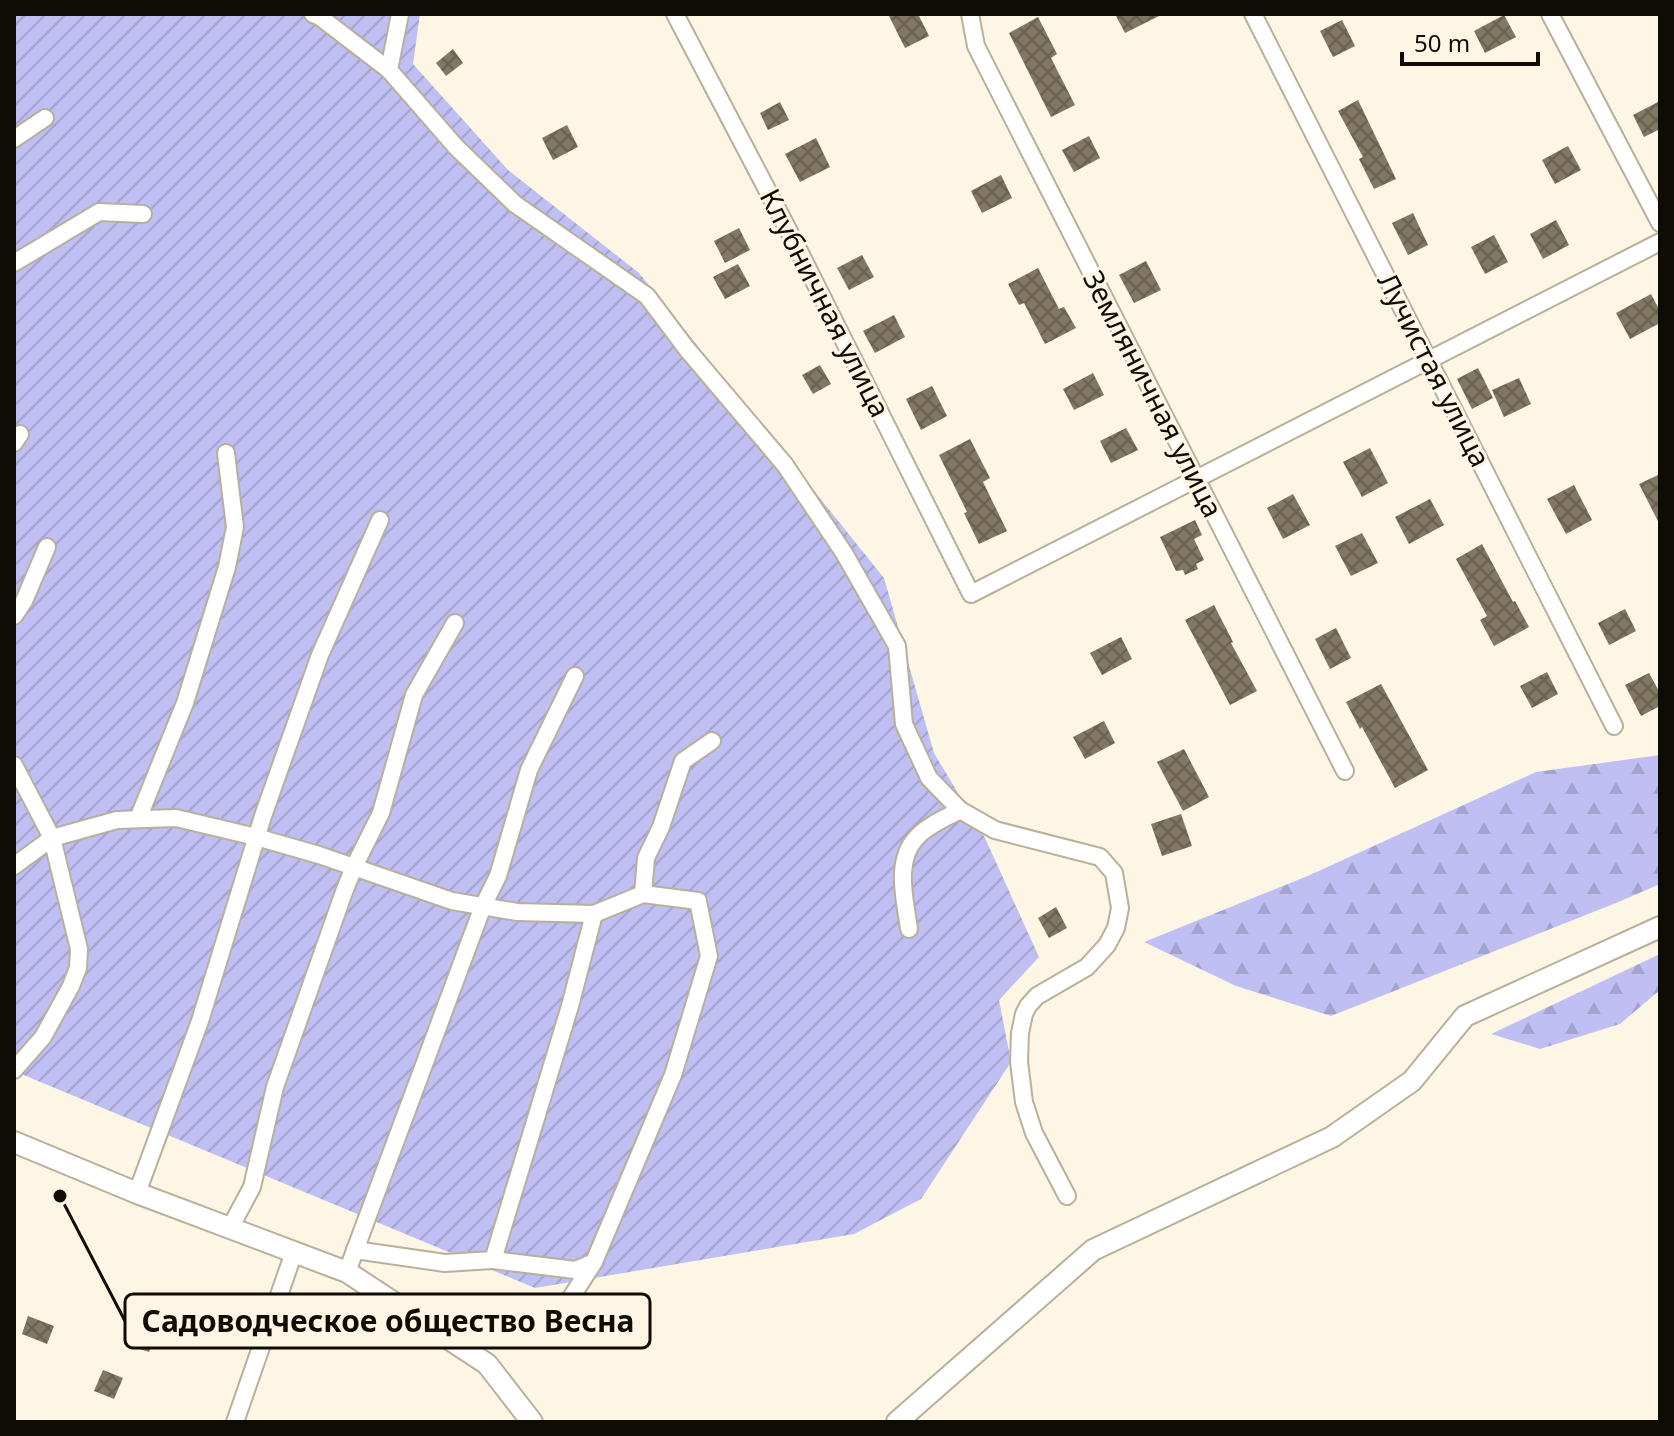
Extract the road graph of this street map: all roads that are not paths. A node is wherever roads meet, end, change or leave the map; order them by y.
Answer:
1 (313, 14) edge
2 (400, 14) edge
3 (675, 14) edge
4 (970, 14) edge
5 (1253, 14) edge
6 (1550, 14) edge
7 (389, 70) junction
8 (45, 118) dead end
9 (14, 139) edge
10 (143, 214) dead end
11 (1660, 223) edge
12 (1660, 242) edge
13 (14, 263) edge
14 (1429, 360) junction
15 (226, 453) dead end
16 (1197, 479) junction
17 (380, 520) dead end
18 (47, 547) dead end
19 (14, 616) edge
20 (455, 623) dead end
21 (575, 676) dead end
22 (1614, 726) dead end
23 (712, 741) dead end
24 (14, 765) edge
25 (1345, 771) dead end
26 (960, 810) junction
27 (138, 819) junction
28 (256, 837) junction
29 (52, 838) junction
30 (14, 866) edge
31 (354, 867) junction
32 (643, 894) junction
33 (483, 906) junction
34 (594, 914) junction
35 (1660, 927) edge
36 (909, 929) dead end
37 (14, 1070) edge
38 (14, 1142) edge
39 (137, 1193) junction
40 (1067, 1196) dead end
41 (230, 1228) junction
42 (355, 1250) junction
43 (294, 1252) junction
44 (493, 1260) junction
45 (594, 1262) junction
46 (347, 1272) junction
47 (554, 1324) dead end
48 (235, 1422) edge
49 (532, 1422) edge
50 (897, 1422) edge

1 - 7 street
2 - 7 street
3 - 16 street, Клубничная улица
4 - 16 street, Земляничная улица
5 - 14 street, Лучистая улица
6 - 11 street
7 - 26 street
8 - 9 street
10 - 13 street
12 - 14 street
14 - 16 street
14 - 22 street, Лучистая улица
15 - 27 street
16 - 25 street, Земляничная улица
17 - 28 street
18 - 19 street
20 - 31 street
21 - 33 street
23 - 32 street
24 - 29 street
26 - 36 street
26 - 40 street
27 - 28 street
27 - 29 street
28 - 31 street
28 - 39 street
29 - 30 street
29 - 37 street
31 - 33 street
31 - 41 street
32 - 34 street
32 - 45 street
33 - 34 street
33 - 42 street
34 - 44 street
35 - 50 street
38 - 39 street
39 - 41 street
41 - 43 street
42 - 44 street
42 - 46 street
43 - 46 street
43 - 48 street
44 - 45 street
45 - 47 street
46 - 49 street

